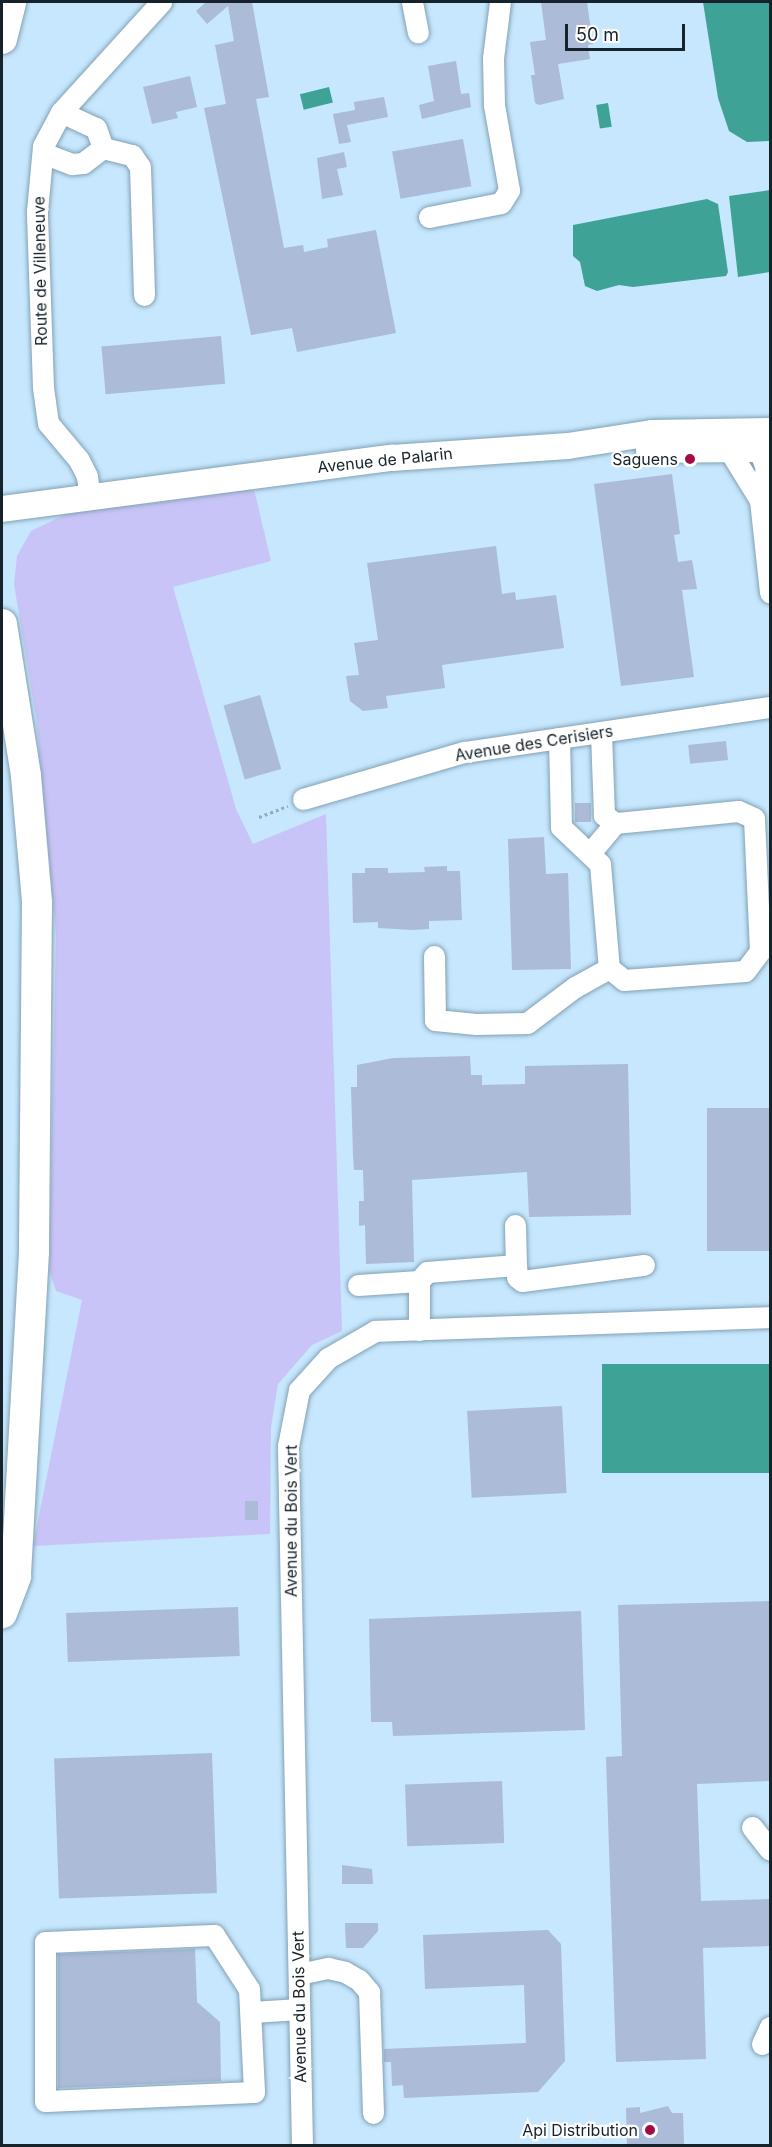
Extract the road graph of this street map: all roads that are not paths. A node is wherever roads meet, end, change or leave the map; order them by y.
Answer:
1 (11, 2) edge
2 (161, 2) edge
3 (412, 2) edge
4 (500, 2) edge
5 (418, 32) dead end
6 (2, 39) edge
7 (61, 112) junction
8 (103, 148) junction
9 (43, 153) junction
10 (429, 217) dead end
11 (144, 295) dead end
12 (757, 448) edge
13 (90, 498) junction
14 (2, 509) edge
15 (771, 592) edge
16 (2, 624) edge
17 (771, 707) edge
18 (601, 732) junction
19 (559, 738) junction
20 (303, 799) road end
21 (615, 823) junction
22 (590, 853) junction
23 (434, 956) dead end
24 (609, 968) junction
25 (515, 1225) dead end
26 (516, 1265) junction
27 (644, 1265) dead end
28 (419, 1281) junction
29 (358, 1285) dead end
30 (771, 1317) edge
31 (419, 1330) junction
32 (2, 1613) edge
33 (752, 1827) dead end
34 (771, 1850) edge
35 (299, 1974) junction
36 (299, 2009) junction
37 (252, 2012) junction
38 (373, 2114) dead end
39 (302, 2145) edge

1 - 6 highway
2 - 7 street, Route de Villeneuve
3 - 5 street
4 - 10 street
7 - 8 street
7 - 9 street, Route de Villeneuve
8 - 9 street
8 - 11 street
9 - 13 street, Route de Villeneuve
12 - 13 main road, Avenue de Palarin
12 - 15 street
13 - 14 main road, Avenue de Palarin
16 - 32 highway
17 - 18 street, Avenue des Cerisiers
18 - 19 street, Avenue des Cerisiers
18 - 21 street
19 - 20 street, Avenue des Cerisiers
19 - 22 street
21 - 22 street
21 - 24 street
22 - 24 street
23 - 24 street
25 - 26 street
26 - 27 street
26 - 28 street
28 - 29 street
28 - 31 street
30 - 31 street, Avenue du Bois Vert
31 - 35 street, Avenue du Bois Vert
33 - 34 street
35 - 36 street, Avenue du Bois Vert
35 - 38 street
36 - 37 street
36 - 39 street, Avenue du Bois Vert
37 - 37 street

